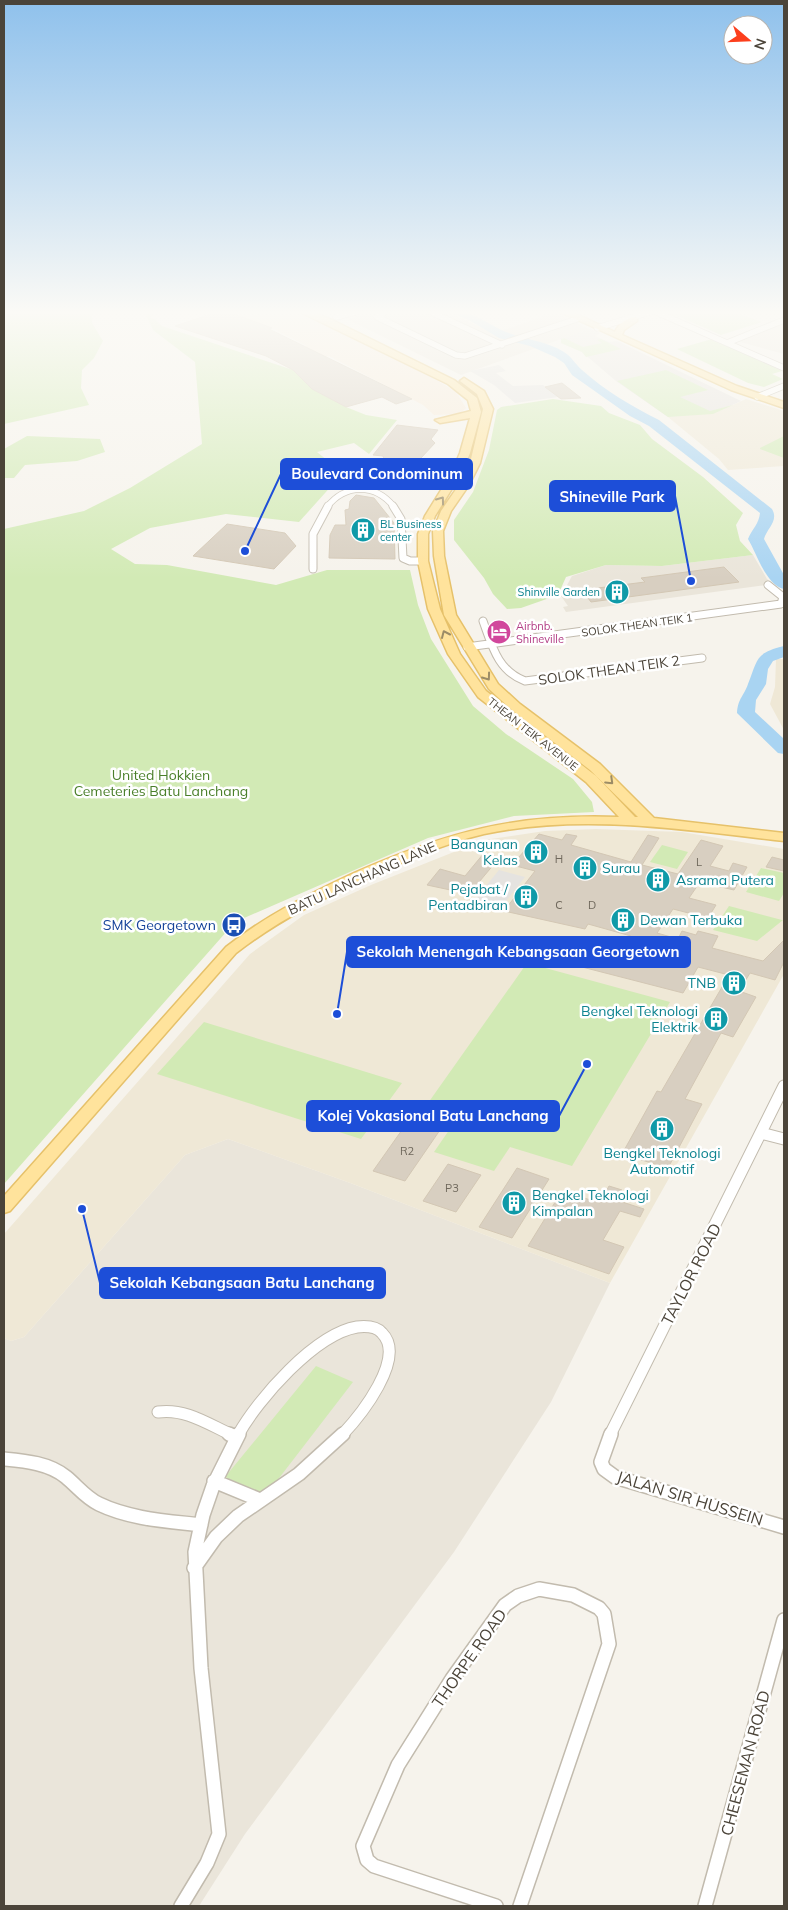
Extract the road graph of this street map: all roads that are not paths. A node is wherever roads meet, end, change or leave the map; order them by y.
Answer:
1 (473, 400) edge
2 (484, 400) edge
3 (768, 400) edge
4 (784, 405) edge
5 (488, 409) junction
6 (476, 412) junction
7 (440, 420) dead end
8 (458, 425) dead end
9 (473, 427) junction
10 (480, 445) junction
11 (437, 538) junction
12 (423, 561) junction
13 (314, 569) dead end
14 (768, 585) dead end
15 (444, 586) junction
16 (483, 621) dead end
17 (490, 644) junction
18 (467, 647) junction
19 (702, 658) dead end
20 (601, 789) junction
21 (630, 820) junction
22 (648, 820) junction
23 (580, 821) junction
24 (784, 837) edge
25 (784, 1086) edge
26 (761, 1133) junction
27 (784, 1139) edge
28 (4, 1207) edge
29 (158, 1412) dead end
30 (237, 1438) junction
31 (4, 1459) edge
32 (601, 1462) joint
33 (214, 1481) junction
34 (260, 1500) junction
35 (201, 1525) junction
36 (784, 1527) edge
37 (194, 1568) junction
38 (784, 1620) edge
39 (181, 1906) edge
40 (496, 1906) edge
41 (520, 1906) edge
42 (705, 1906) edge

1 - 6 main road
2 - 5 main road
3 - 4 main road
5 - 9 main road
5 - 10 main road, THEAN TEIK AVENUE
6 - 7 main road
6 - 9 main road, THEAN TEIK AVENUE
8 - 9 main road
9 - 10 main road
12 -> 9 main road, THEAN TEIK AVENUE
10 - 11 main road, THEAN TEIK AVENUE
11 - 12 main road
11 - 15 main road, THEAN TEIK AVENUE
12 - 13 street
12 - 15 main road
20 -> 12 main road, THEAN TEIK AVENUE
14 - 17 street, SOLOK THEAN TEIK 1
15 - 18 main road, THEAN TEIK AVENUE
16 - 17 street
17 - 18 street, SOLOK THEAN TEIK 1
17 - 19 street, SOLOK THEAN TEIK 2
18 -> 22 main road, THEAN TEIK AVENUE
20 - 21 main road, THEAN TEIK AVENUE
20 - 23 main road
21 - 22 main road, BATU LANCHANG LANE
21 - 23 main road, BATU LANCHANG LANE
22 - 24 main road, BATU LANCHANG LANE
23 - 28 main road, BATU LANCHANG LANE
25 - 26 street, TAYLOR ROAD
26 - 27 street
26 - 32 street, TAYLOR ROAD
29 - 30 street
30 - 33 street
30 - 34 street
31 - 35 street
32 - 36 street, JALAN SIR HUSSEIN
33 - 34 street
33 - 35 street
34 - 37 street
35 - 37 street
37 - 39 street
38 - 42 street, CHEESEMAN ROAD
40 - 41 street, THORPE ROAD

